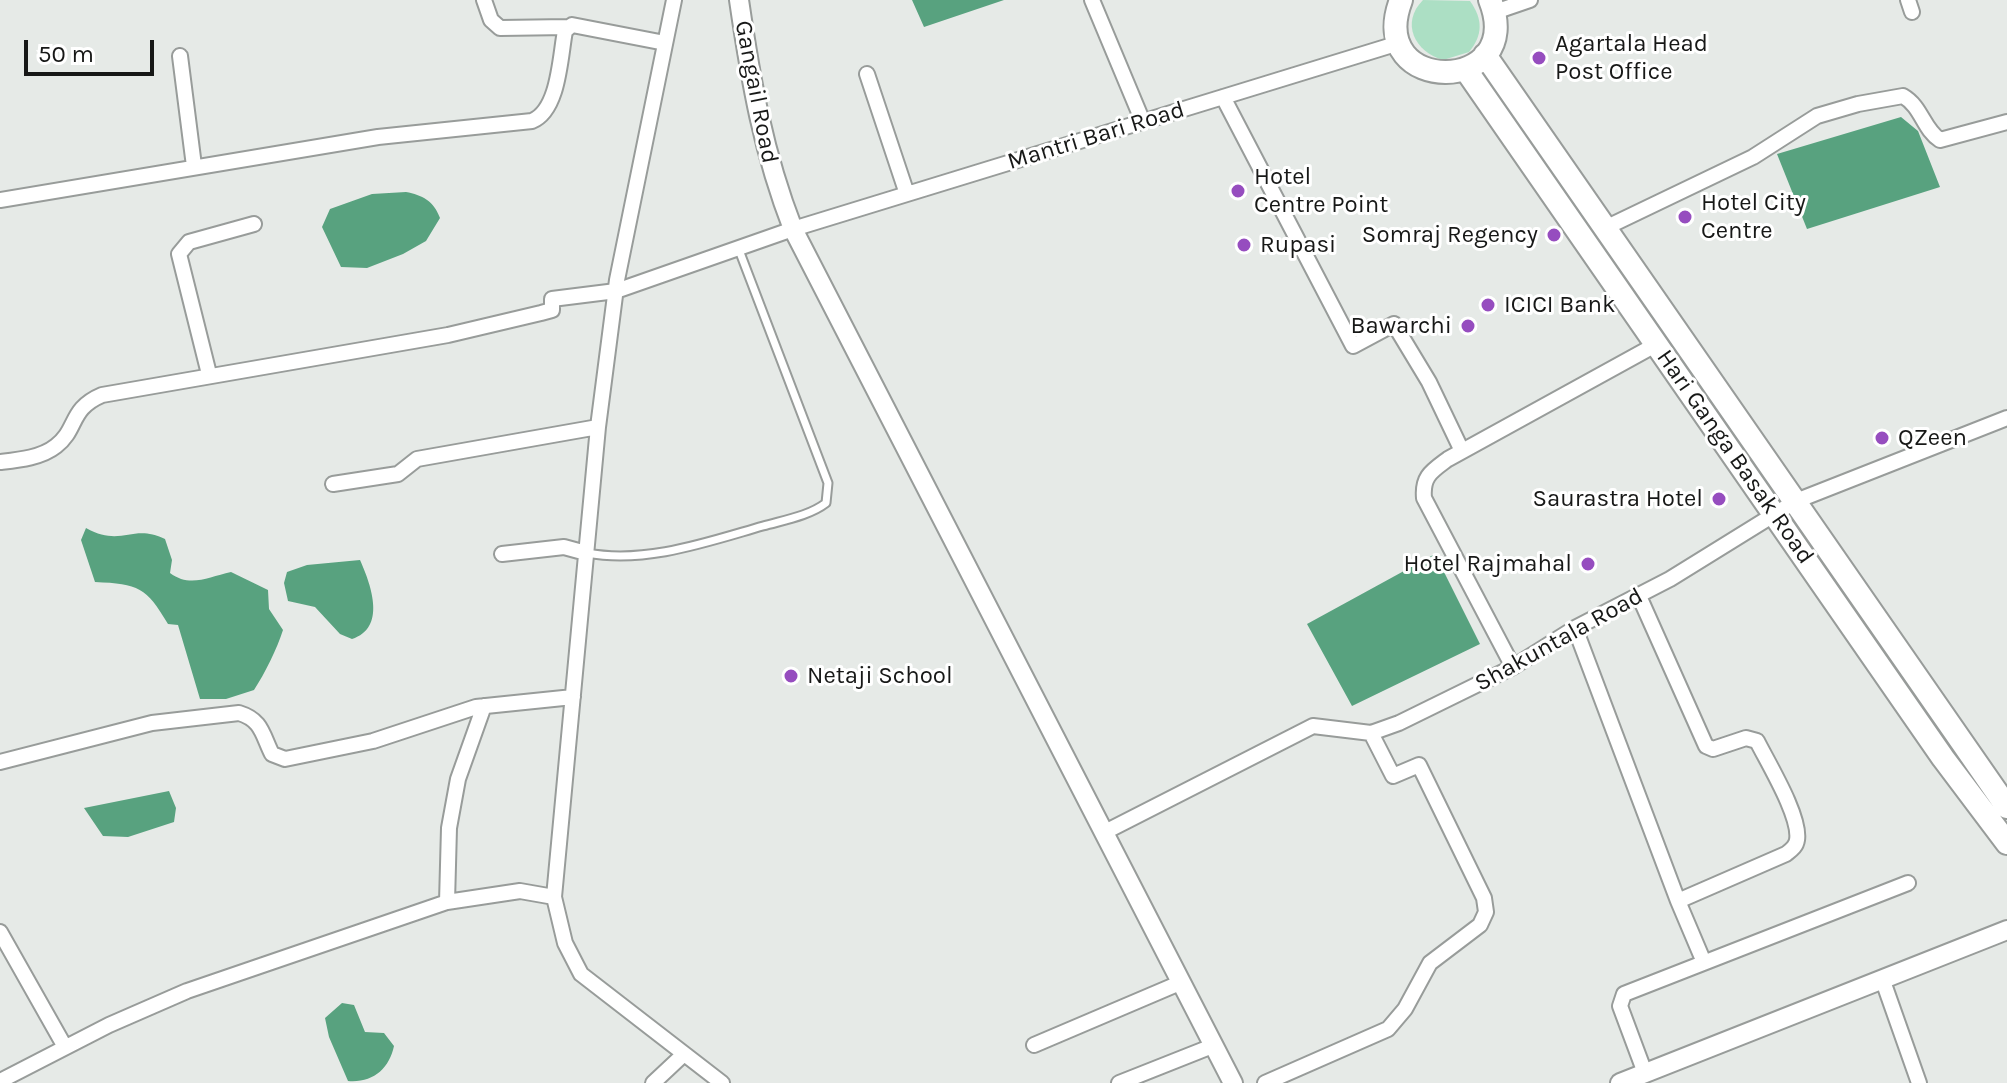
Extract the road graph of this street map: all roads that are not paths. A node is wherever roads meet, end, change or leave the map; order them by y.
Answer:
1 (484, 0) edge
2 (674, 0) edge
3 (739, 0) edge
4 (1092, 0) edge
5 (1401, 0) edge
6 (1530, 0) edge
7 (1492, 6) edge
8 (568, 27) junction
9 (665, 43) junction
10 (1399, 43) junction
11 (1485, 55) junction
12 (180, 56) dead end
13 (1466, 70) junction
14 (867, 74) dead end
15 (1223, 97) junction
16 (1143, 122) junction
17 (2007, 122) edge
18 (194, 166) junction
19 (907, 194) junction
20 (0, 200) edge
21 (254, 224) dead end
22 (1605, 228) junction
23 (793, 229) junction
24 (739, 250) junction
25 (616, 291) junction
26 (1657, 344) junction
27 (209, 374) junction
28 (2007, 418) edge
29 (598, 427) junction
30 (1462, 451) junction
31 (0, 462) edge
32 (333, 484) dead end
33 (1796, 501) junction
34 (1776, 515) junction
35 (586, 553) junction
36 (502, 554) dead end
37 (1639, 596) junction
38 (1575, 628) junction
39 (1513, 667) junction
40 (573, 697) junction
41 (484, 706) junction
42 (1371, 733) junction
43 (0, 762) edge
44 (2007, 807) edge
45 (1105, 832) junction
46 (2007, 843) edge
47 (1908, 883) dead end
48 (554, 897) junction
49 (1678, 901) junction
50 (447, 902) junction
51 (2006, 929) edge
52 (0, 932) edge
53 (1703, 960) junction
54 (1883, 981) junction
55 (1182, 982) junction
56 (1034, 1045) dead end
57 (1215, 1045) junction
58 (65, 1047) junction
59 (684, 1054) junction
60 (1645, 1073) junction
61 (0, 1081) edge
62 (653, 1083) edge
63 (722, 1083) edge
64 (1119, 1083) edge
65 (1233, 1083) edge
66 (1265, 1083) edge
67 (1620, 1083) edge
68 (1919, 1083) edge

1 - 8 street
2 - 9 street
3 - 23 street, Gangail Road
4 - 16 street
5 - 10 main road
6 - 7 street
7 - 11 main road
8 - 9 street
8 - 18 street
9 - 25 street
10 - 13 main road
10 - 15 street, Mantri Bari Road
11 - 13 main road
11 - 22 main road, Hari Ganga Basak Road
12 - 18 street
13 - 26 main road, Hari Ganga Basak Road
14 - 19 street
15 - 16 street, Mantri Bari Road
15 - 30 street
16 - 19 street, Mantri Bari Road
17 - 22 street
18 - 20 street
19 - 23 street, Mantri Bari Road
21 - 27 street
22 - 33 main road, Hari Ganga Basak Road
23 - 24 street, Mantri Bari Road
23 - 45 street, Gangail Road
24 - 25 street, Mantri Bari Road
24 - 35 lane
25 - 27 street, Mantri Bari Road
25 - 29 street
26 - 30 street
26 - 34 main road, Hari Ganga Basak Road
27 - 31 street
28 - 33 street, Shakuntala Road
29 - 32 street
29 - 35 street
30 - 39 street
33 - 34 street, Shakuntala Road
33 - 44 main road, Hari Ganga Basak Road
34 - 37 street, Shakuntala Road
34 - 46 main road, Hari Ganga Basak Road
35 - 36 street
35 - 40 street
37 - 38 street, Shakuntala Road
37 - 49 street
38 - 39 street, Shakuntala Road
38 - 49 street
39 - 42 street, Shakuntala Road
40 - 41 street
40 - 48 street
41 - 43 street
41 - 50 street
42 - 45 street, Shakuntala Road
42 - 66 street
45 - 55 street, Gangail Road
47 - 53 street
48 - 50 street
48 - 59 street
49 - 53 street
50 - 58 street
51 - 54 street
52 - 58 street
53 - 60 street
54 - 60 street
54 - 68 street
55 - 56 street
55 - 57 street, Gangail Road
57 - 64 street
57 - 65 street, Gangail Road
58 - 61 street
59 - 62 street
59 - 63 street
60 - 67 street

